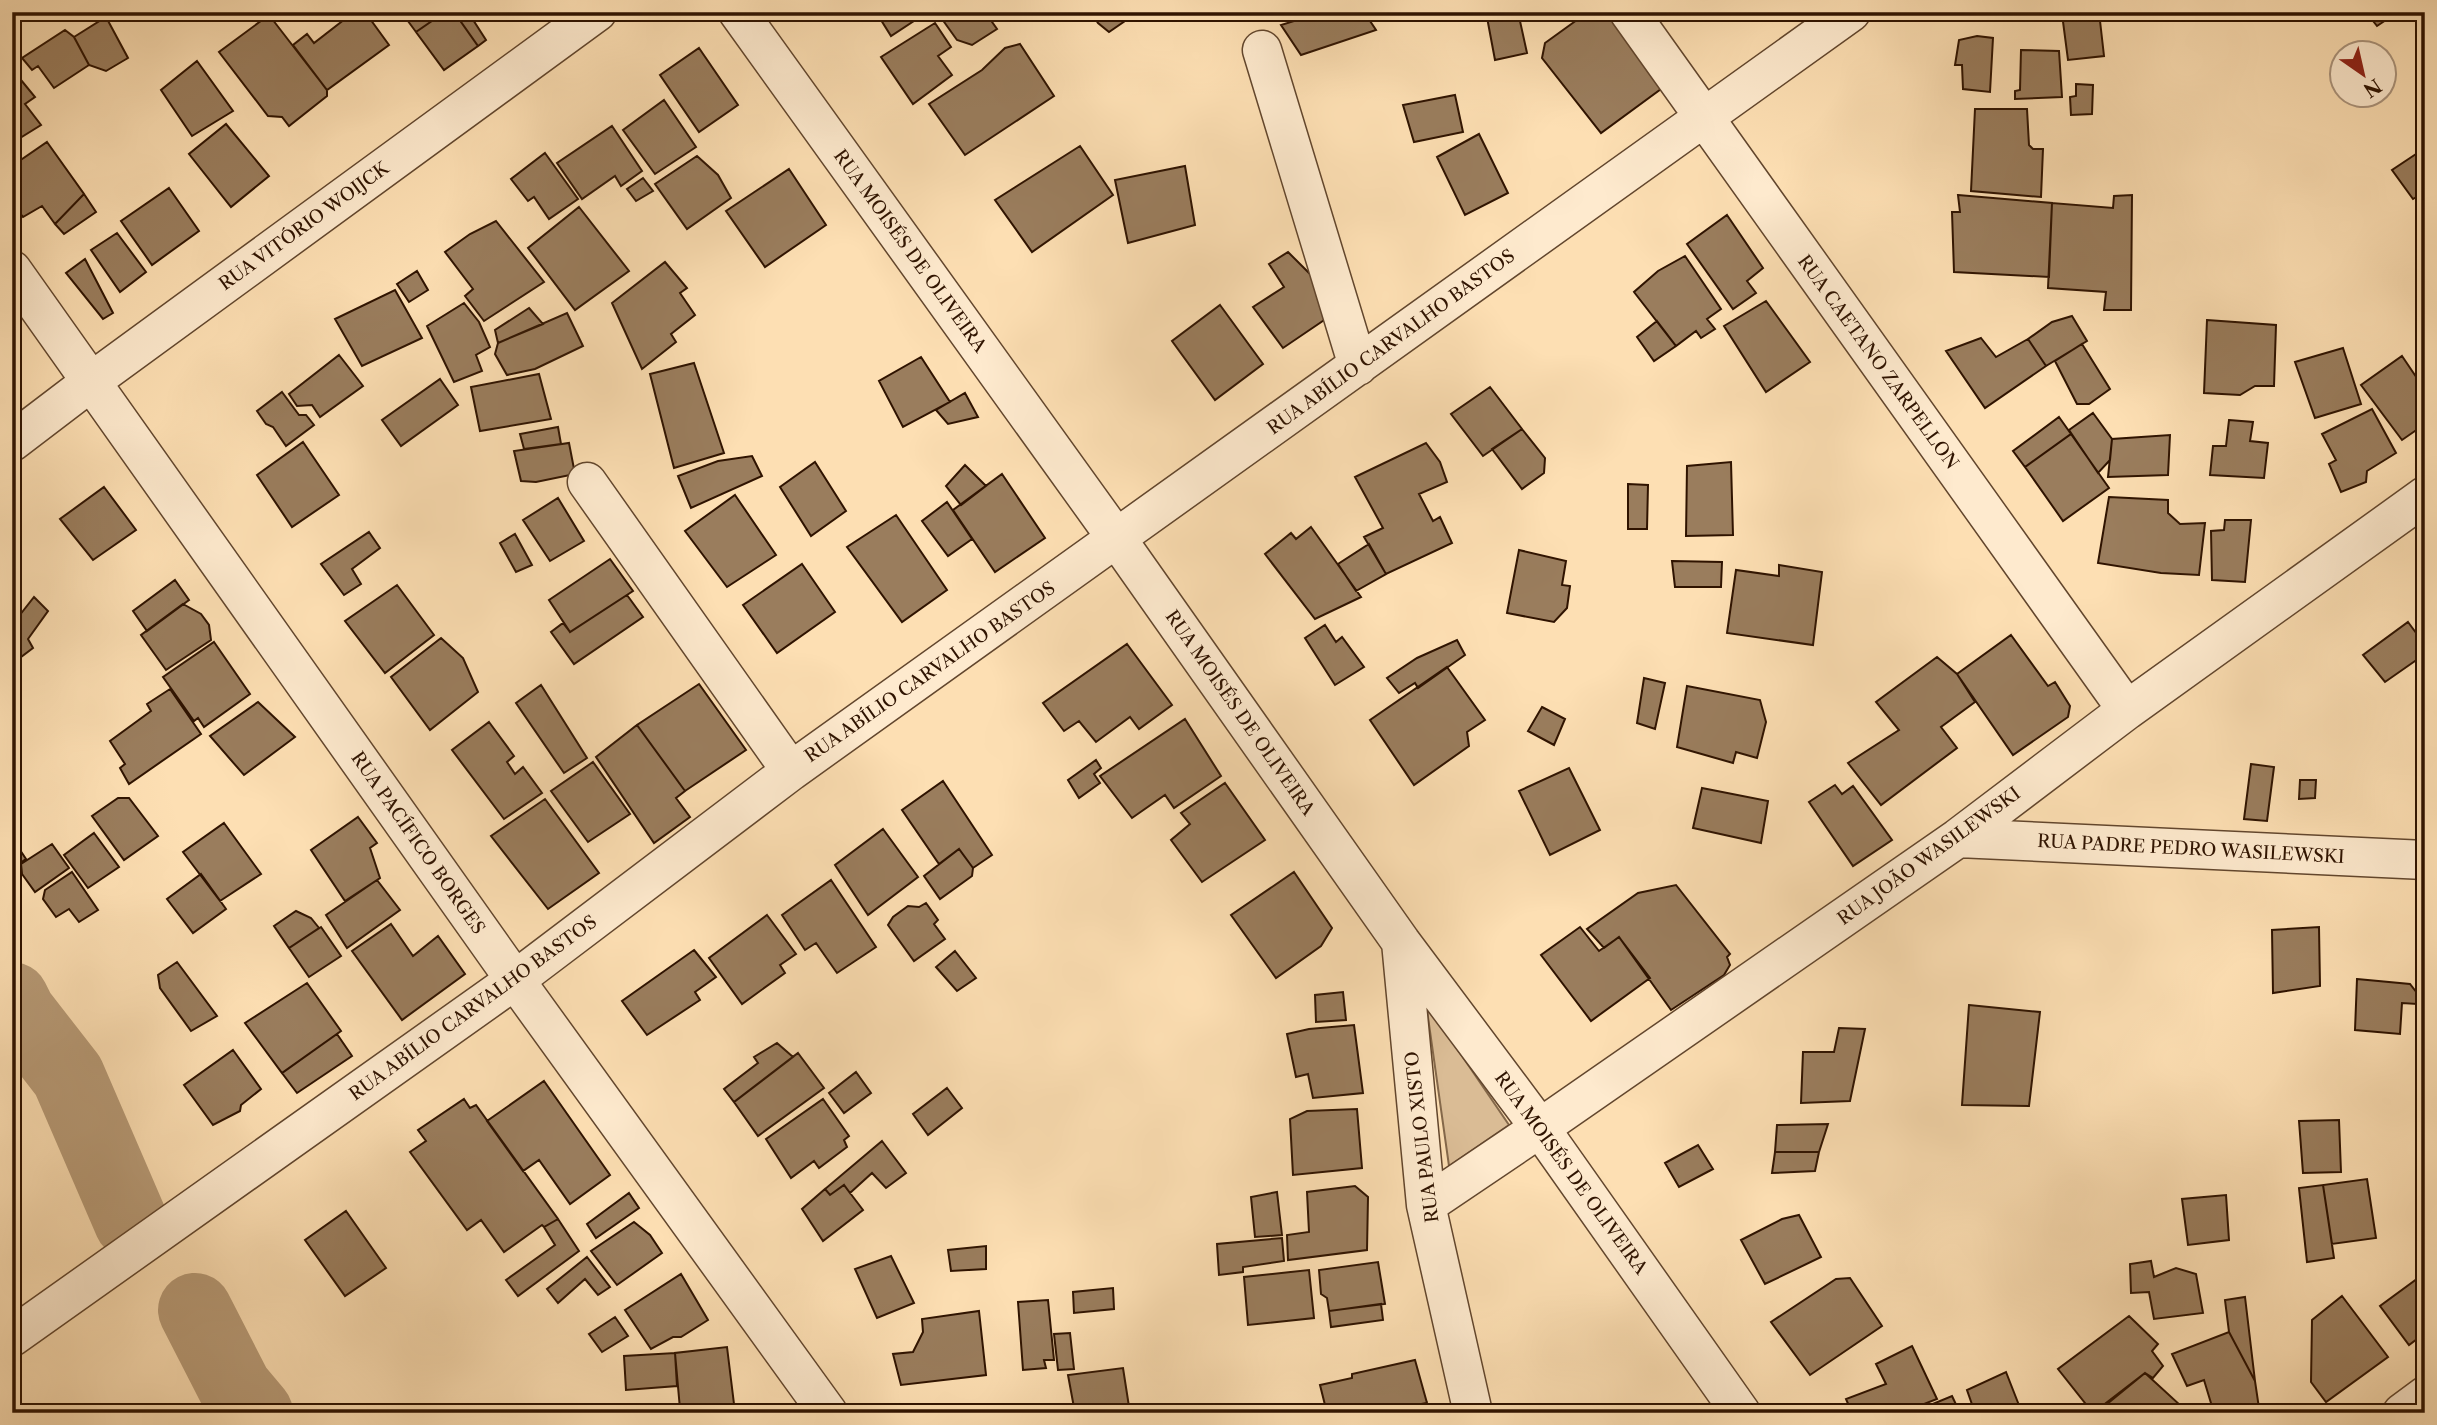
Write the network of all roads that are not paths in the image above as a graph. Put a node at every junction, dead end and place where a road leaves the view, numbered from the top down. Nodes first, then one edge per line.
1 (597, 12) edge
2 (738, 12) edge
3 (1629, 12) edge
4 (1851, 12) edge
5 (1262, 50) dead end
6 (1704, 118) junction
7 (12, 270) edge
8 (1358, 366) junction
9 (92, 381) junction
10 (12, 442) edge
11 (587, 482) dead end
12 (2425, 496) edge
13 (1117, 539) junction
14 (2127, 710) junction
15 (791, 771) junction
16 (1958, 838) junction
17 (2425, 860) edge
18 (1401, 942) junction
19 (515, 980) junction
20 (1541, 1128) junction
21 (1426, 1205) junction
22 (12, 1337) edge
23 (2425, 1396) edge
24 (828, 1413) edge
25 (1473, 1413) edge
26 (1741, 1413) edge
27 (2402, 1413) edge

1 - 9 street, RUA VITÓRIO WOIJCK
2 - 13 street, RUA MOISÉS DE OLIVEIRA
3 - 6 street, RUA CAETANO ZARPELLON
4 - 6 street, RUA ABÍLIO CARVALHO BASTOS
5 - 8 street
6 - 8 street, RUA ABÍLIO CARVALHO BASTOS
6 - 14 street, RUA CAETANO ZARPELLON
7 - 9 street, RUA PACÍFICO BORGES
8 - 13 street, RUA ABÍLIO CARVALHO BASTOS
9 - 10 street, RUA VITÓRIO WOIJCK
9 - 19 street, RUA PACÍFICO BORGES
11 - 15 street
12 - 14 street, RUA JOÃO WASILEWSKI
13 - 15 street, RUA ABÍLIO CARVALHO BASTOS
13 - 18 street, RUA MOISÉS DE OLIVEIRA
14 - 16 street, RUA JOÃO WASILEWSKI
15 - 19 street, RUA ABÍLIO CARVALHO BASTOS
16 - 17 street, RUA PADRE PEDRO WASILEWSKI
16 - 20 street, RUA JOÃO WASILEWSKI
18 - 20 street, RUA MOISÉS DE OLIVEIRA
18 - 21 street, RUA PAULO XISTO
19 - 22 street, RUA ABÍLIO CARVALHO BASTOS
19 - 24 street, RUA PACÍFICO BORGES
20 - 21 street, RUA JOÃO WASILEWSKI
20 - 26 street, RUA MOISÉS DE OLIVEIRA
21 - 25 street, RUA PAULO XISTO
23 - 27 street

